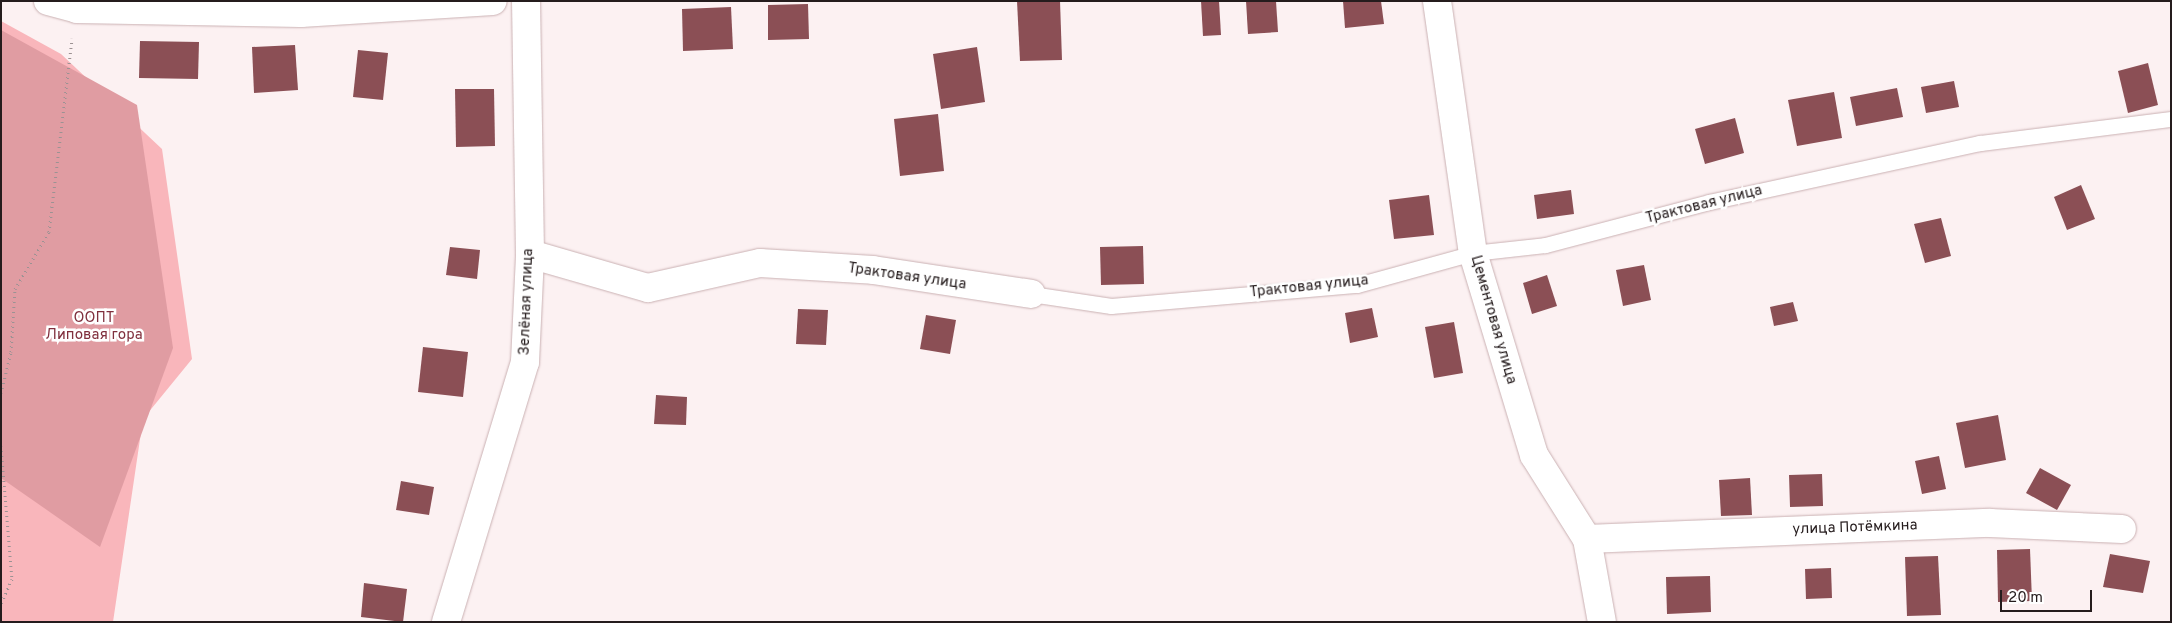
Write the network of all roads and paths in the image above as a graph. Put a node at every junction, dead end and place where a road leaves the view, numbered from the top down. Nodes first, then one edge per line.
1 (48, 1) edge
2 (493, 1) edge
3 (526, 1) edge
4 (1436, 1) edge
5 (77, 8) junction
6 (2171, 119) edge
7 (1473, 253) junction
8 (530, 254) junction
9 (1030, 294) joint
10 (1, 392) edge
11 (1, 446) edge
12 (2122, 529) dead end
13 (1587, 539) junction
14 (1, 604) edge
15 (446, 622) edge
16 (1602, 622) edge

1 - 5 street
2 - 5 street
3 - 8 street, Зелёная улица
4 - 7 street, Цементовая улица
5 - 10 path
6 - 7 lane, Трактовая улица
7 - 9 lane, Трактовая улица
7 - 13 street, Цементовая улица
8 - 9 street, Трактовая улица
8 - 15 street, Зелёная улица
11 - 14 path
12 - 13 street, улица Потёмкина
13 - 16 street, Цементовая улица

